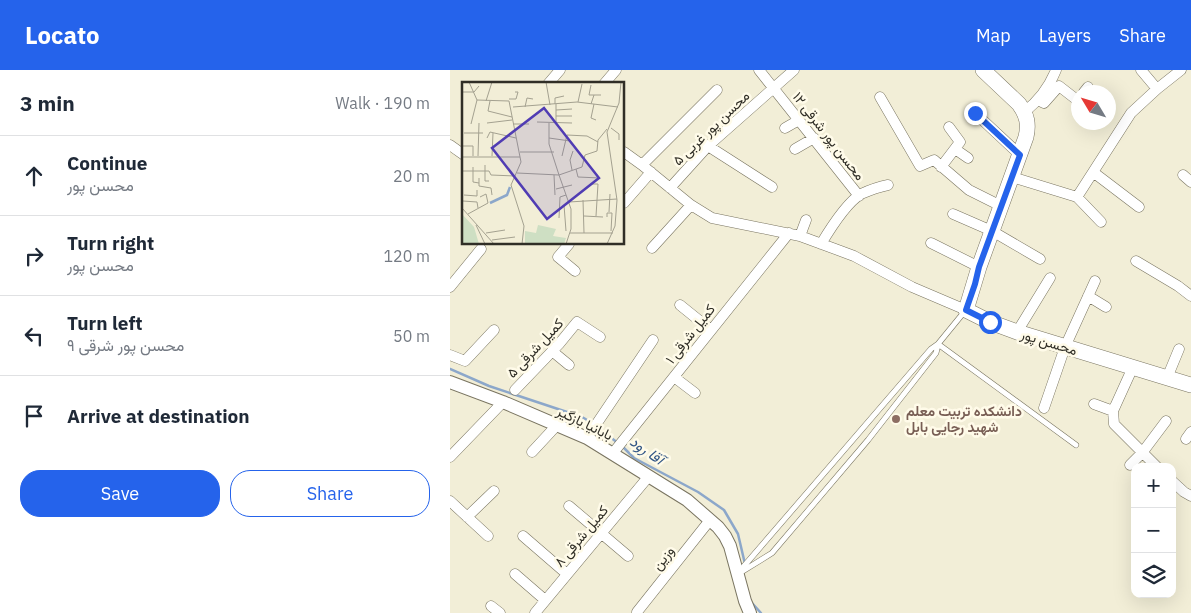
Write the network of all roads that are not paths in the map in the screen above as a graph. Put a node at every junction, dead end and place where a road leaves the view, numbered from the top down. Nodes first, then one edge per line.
1 (560, 70) edge
2 (615, 70) edge
3 (759, 70) edge
4 (794, 70) edge
5 (1056, 70) edge
6 (1141, 70) edge
7 (1181, 70) edge
8 (990, 72) edge
9 (550, 82) edge
10 (606, 82) edge
11 (774, 88) junction
12 (1157, 89) junction
13 (717, 90) dead end
14 (1071, 95) edge
15 (880, 97) dead end
16 (1038, 100) junction
17 (1024, 112) junction
18 (975, 113) dead end
19 (799, 120) junction
20 (949, 127) dead end
21 (785, 128) dead end
22 (814, 138) junction
23 (450, 145) edge
24 (708, 146) junction
25 (795, 149) dead end
26 (955, 149) junction
27 (462, 150) edge
28 (625, 155) edge
29 (1020, 155) junction
30 (968, 158) dead end
31 (941, 167) junction
32 (647, 168) junction
33 (1093, 172) junction
34 (1183, 175) dead end
35 (1012, 177) junction
36 (1191, 182) edge
37 (888, 185) dead end
38 (772, 187) dead end
39 (670, 188) junction
40 (859, 196) junction
41 (1077, 197) junction
42 (625, 201) edge
43 (691, 205) junction
44 (1001, 206) junction
45 (1139, 207) dead end
46 (953, 214) dead end
47 (806, 220) dead end
48 (1101, 222) dead end
49 (992, 231) junction
50 (789, 233) junction
51 (800, 236) junction
52 (931, 242) dead end
53 (821, 244) junction
54 (567, 245) edge
55 (652, 248) dead end
56 (481, 249) dead end
57 (1040, 259) dead end
58 (1136, 261) dead end
59 (979, 267) junction
60 (575, 271) dead end
61 (1050, 278) dead end
62 (1095, 281) dead end
63 (450, 287) edge
64 (1088, 296) junction
65 (1191, 296) edge
66 (680, 305) dead end
67 (1106, 308) dead end
68 (966, 310) junction
69 (494, 330) dead end
70 (711, 330) junction
71 (1017, 332) junction
72 (600, 337) dead end
73 (653, 340) dead end
74 (938, 344) junction
75 (1065, 346) junction
76 (1178, 349) dead end
77 (552, 351) junction
78 (450, 355) edge
79 (569, 365) dead end
80 (1133, 367) junction
81 (674, 377) junction
82 (1167, 378) junction
83 (450, 382) edge
84 (1191, 385) edge
85 (515, 390) dead end
86 (695, 393) dead end
87 (503, 402) junction
88 (1094, 404) dead end
89 (1044, 408) dead end
90 (1113, 412) junction
91 (1166, 421) dead end
92 (557, 425) junction
93 (858, 432) junction
94 (586, 438) junction
95 (868, 440) junction
96 (1076, 445) dead end
97 (532, 452) dead end
98 (612, 453) junction
99 (1142, 453) junction
100 (450, 457) edge
101 (1153, 463) edge
102 (1130, 465) dead end
103 (649, 476) junction
104 (1176, 485) edge
105 (494, 491) dead end
106 (1191, 496) edge
107 (450, 501) edge
108 (569, 506) dead end
109 (467, 517) junction
110 (710, 520) junction
111 (601, 533) junction
112 (488, 536) dead end
113 (523, 536) dead end
114 (628, 556) dead end
115 (515, 574) dead end
116 (567, 574) junction
117 (738, 574) junction
118 (545, 600) junction
119 (637, 612) edge
120 (748, 612) edge
121 (535, 613) edge

1 - 9 street
2 - 10 street
3 - 11 street, محسن پور شرقی ۱۲
4 - 11 street, محسن پور غربی ۵
5 - 16 street
6 - 12 street
7 - 12 street
8 - 17 main road
11 - 19 street, محسن پور شرقی ۱۲
11 - 24 street, محسن پور غربی ۵
12 - 33 street
13 - 32 street
14 - 16 street
15 - 31 street
16 - 17 street
17 - 29 main road
18 - 29 street
19 - 21 street
19 - 22 street, محسن پور شرقی ۱۲
20 - 26 street
22 - 25 street
22 - 40 street, محسن پور شرقی ۱۲
23 - 27 street
24 - 38 street
24 - 39 street, محسن پور غربی ۵
26 - 30 street
26 - 31 street
28 - 32 street
29 - 35 main road
31 - 44 street
32 - 39 street
32 - 42 street
33 - 41 street
33 - 45 street
34 - 36 street
35 - 41 street
35 - 44 main road
37 - 40 street
39 - 43 street
40 - 53 street
41 - 48 street
43 - 50 street
43 - 55 street
44 - 49 main road
46 - 49 street
47 - 51 street
49 - 57 street
49 - 59 main road
50 - 51 street
50 - 70 street, کمیل شرقی ۱
51 - 53 street
52 - 59 street
53 - 68 street
54 - 60 street
56 - 63 street
58 - 65 street
59 - 68 main road
61 - 71 street
62 - 64 street
64 - 67 street
64 - 75 street
66 - 70 street
68 - 71 main road, محسن پور
68 - 74 lane
69 - 78 street
70 - 81 street, کمیل شرقی ۱
71 - 75 main road, محسن پور
72 - 77 street, کمیل شرقی ۵
73 - 94 street
74 - 93 lane
74 - 95 lane
74 - 96 lane
75 - 80 main road, محسن پور
75 - 89 street
76 - 82 street
77 - 79 street
77 - 85 street, کمیل شرقی ۵
80 - 82 main road, محسن پور
80 - 90 street
81 - 86 street
81 - 98 street, کمیل شرقی ۱
82 - 84 main road, محسن پور
83 - 87 street, بابانیا بازگیر
87 - 92 street, بابانیا بازگیر
87 - 100 street
88 - 90 street
90 - 99 street
91 - 99 street
92 - 94 street, بابانیا بازگیر
92 - 97 street
93 - 95 lane
93 - 117 lane
94 - 98 street, بابانیا بازگیر
95 - 117 lane
98 - 103 street, بابانیا بازگیر
99 - 101 street
99 - 102 street
103 - 110 street, بابانیا بازگیر
103 - 111 street, کمیل شرقی ۸
104 - 106 street
105 - 109 street
107 - 109 street
108 - 111 street
109 - 112 street
110 - 117 street, بابانیا بازگیر
110 - 119 street, وزین
111 - 114 street
111 - 116 street, کمیل شرقی ۸
113 - 116 street
115 - 118 street
116 - 118 street, کمیل شرقی ۸
117 - 120 street, بابانیا بازگیر
118 - 121 street, کمیل شرقی ۸

